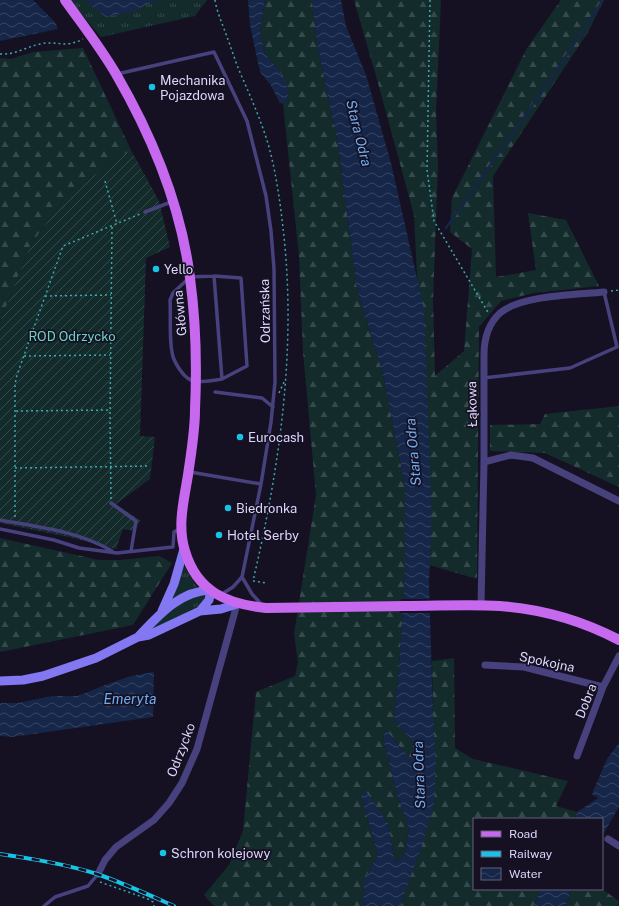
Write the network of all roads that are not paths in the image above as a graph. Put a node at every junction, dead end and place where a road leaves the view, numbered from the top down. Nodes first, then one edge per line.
1 (65, 0) edge
2 (116, 74) junction
3 (172, 202) junction
4 (145, 212) road end
5 (214, 276) junction
6 (190, 277) junction
7 (604, 292) joint
8 (483, 378) junction
9 (222, 379) junction
10 (196, 381) junction
11 (215, 392) dead end
12 (273, 407) junction
13 (484, 462) junction
14 (188, 472) junction
15 (261, 484) junction
16 (619, 501) edge
17 (111, 503) road end
18 (0, 520) edge
19 (181, 528) junction
20 (0, 529) edge
21 (184, 549) junction
22 (131, 551) junction
23 (114, 553) junction
24 (242, 577) junction
25 (215, 593) junction
26 (237, 604) junction
27 (481, 606) junction
28 (266, 608) junction
29 (200, 611) junction
30 (161, 613) junction
31 (138, 637) junction
32 (619, 640) edge
33 (619, 656) edge
34 (484, 665) dead end
35 (0, 681) edge
36 (604, 687) junction
37 (577, 756) dead end
38 (608, 839) dead end
39 (619, 846) edge
40 (96, 877) joint
41 (44, 906) edge

1 - 2 main road, Główna
2 - 3 main road, Główna
2 - 12 lane, Odrzańska
3 - 4 lane
3 - 6 main road, Główna
5 - 6 lane
5 - 9 lane
5 - 9 lane
6 - 10 main road, Główna
6 - 10 lane
7 - 8 street, Łąkowa
7 - 8 lane
8 - 13 street, Łąkowa
9 - 10 lane
10 - 14 main road, Główna
11 - 12 lane
12 - 15 lane, Odrzańska
13 - 16 street
13 - 27 street, Łąkowa
14 - 15 lane
14 - 19 main road, Główna
15 - 24 lane, Odrzańska
17 - 22 lane
18 - 23 lane
19 - 21 main road, Główna
19 - 22 lane
20 - 23 lane
21 - 25 main road, Główna
21 - 30 main road
22 - 23 lane
24 - 25 lane
24 - 28 lane
25 - 26 main road, Główna
25 - 29 main road
25 - 30 main road
26 - 28 main road, Główna
26 - 29 main road
26 - 40 street, Odrzycko
27 - 28 main road, Główna
27 - 32 main road, Główna
29 - 31 main road
30 - 31 main road
31 - 35 main road
33 - 36 street, Dobra
34 - 36 street, Spokojna
36 - 37 street, Dobra
38 - 39 street
40 - 41 lane

